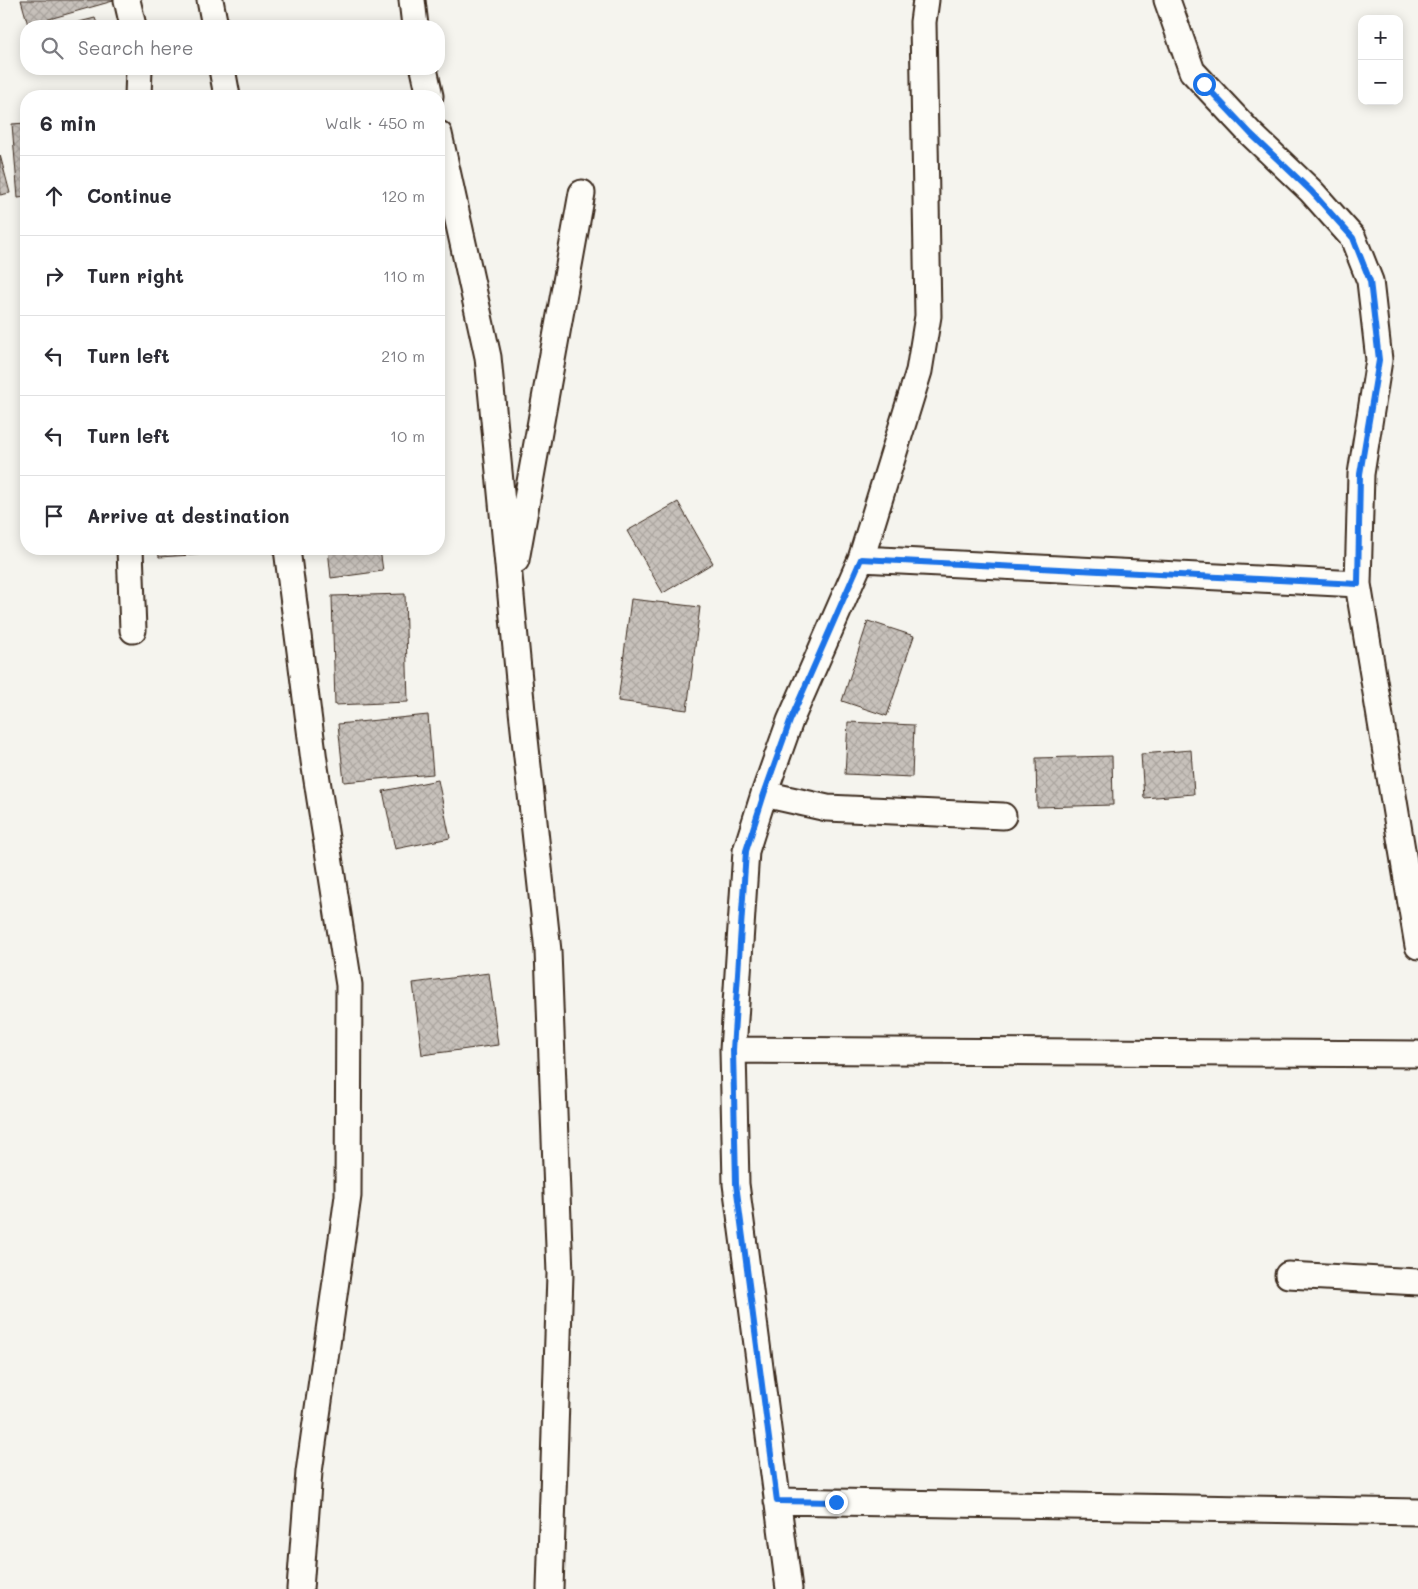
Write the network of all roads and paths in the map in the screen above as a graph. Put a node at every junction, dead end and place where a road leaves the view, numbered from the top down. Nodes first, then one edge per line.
1 (127, 0) edge
2 (210, 0) edge
3 (412, 0) edge
4 (926, 0) edge
5 (1167, 0) edge
6 (132, 20) edge
7 (214, 20) edge
8 (414, 20) edge
9 (139, 75) edge
10 (223, 75) edge
11 (425, 75) edge
12 (138, 90) edge
13 (226, 90) edge
14 (429, 90) edge
15 (445, 161) edge
16 (582, 193) dead end
17 (130, 555) edge
18 (288, 555) edge
19 (861, 559) junction
20 (1358, 584) junction
21 (511, 589) junction
22 (133, 630) dead end
23 (764, 794) junction
24 (1003, 816) dead end
25 (1408, 823) edge
26 (1418, 946) edge
27 (733, 1050) junction
28 (1418, 1054) edge
29 (1288, 1275) dead end
30 (1418, 1282) edge
31 (777, 1501) junction
32 (1418, 1512) edge
33 (300, 1589) edge
34 (550, 1589) edge
35 (789, 1589) edge

1 - 6 street
2 - 7 street
3 - 8 street
4 - 19 street
5 - 20 street
9 - 12 street
10 - 13 street
11 - 14 street
15 - 21 street
16 - 21 street
17 - 22 street
18 - 33 street
19 - 20 street
19 - 23 street
20 - 25 street
21 - 34 street
23 - 24 street
23 - 27 street
25 - 26 street
27 - 28 street
27 - 31 street
29 - 30 street
31 - 32 street
31 - 35 street

